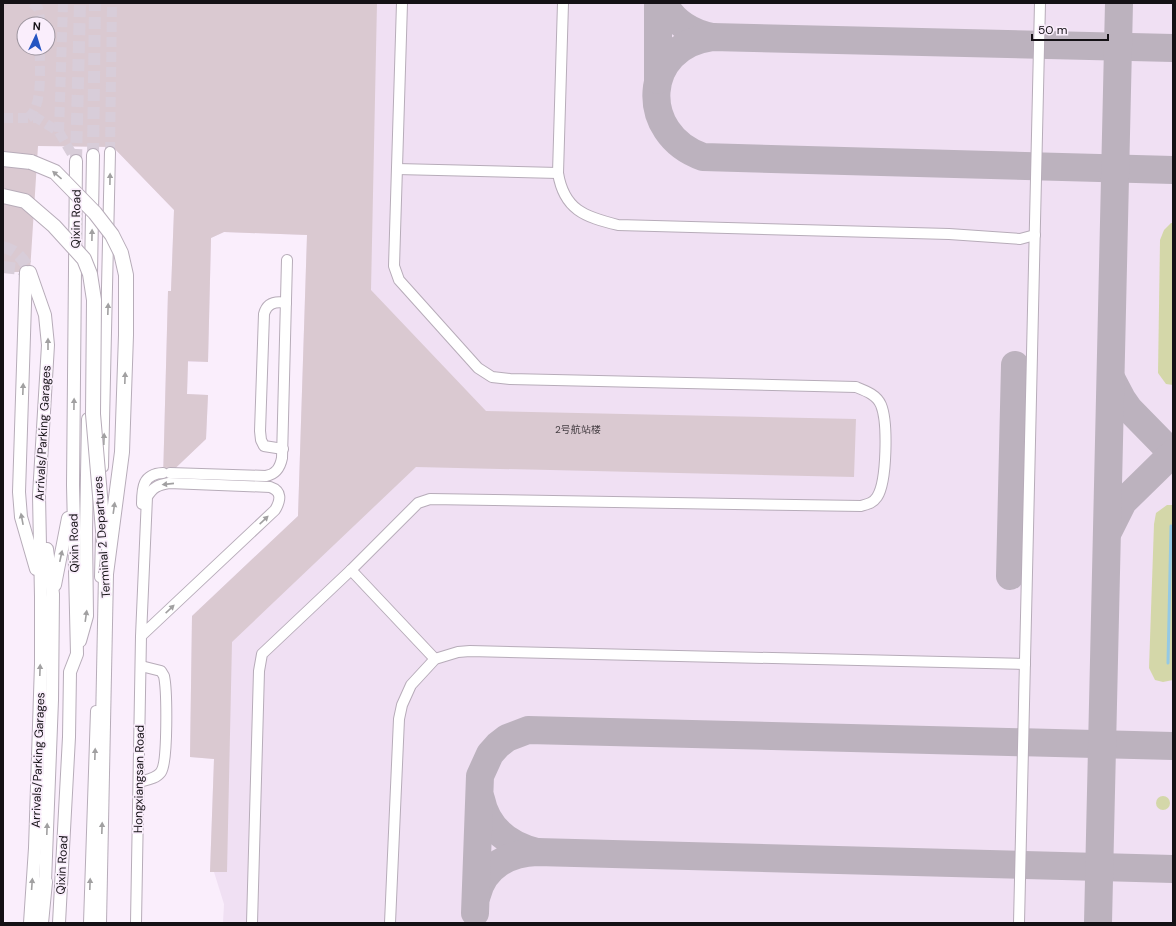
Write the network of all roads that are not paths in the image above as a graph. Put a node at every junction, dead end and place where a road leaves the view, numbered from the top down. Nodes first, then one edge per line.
1 (402, 3) edge
2 (563, 3) edge
3 (1040, 3) edge
4 (110, 152) tunnel mouth
5 (93, 155) tunnel mouth
6 (3, 158) edge
7 (76, 161) dead end
8 (397, 169) junction
9 (558, 173) junction
10 (3, 196) edge
11 (1035, 234) junction
12 (286, 260) dead end
13 (286, 302) junction
14 (283, 449) junction
15 (73, 485) junction
16 (351, 570) junction
17 (106, 574) junction
18 (47, 595) junction
19 (141, 636) junction
20 (53, 638) junction
21 (77, 654) junction
22 (435, 659) junction
23 (1025, 664) junction
24 (141, 666) junction
25 (69, 737) junction
26 (138, 782) junction
27 (45, 882) junction
28 (30, 923) edge
29 (41, 923) edge
30 (45, 923) edge
31 (58, 923) edge
32 (89, 923) edge
33 (99, 923) edge
34 (136, 923) edge
35 (252, 923) edge
36 (390, 923) edge
37 (1019, 923) edge

1 - 8 street
2 - 9 street
3 - 11 street
32 -> 4 street
21 -> 5 main road
17 -> 6 highway, bridge
15 -> 7 main road, Qixin Road
8 - 9 street
8 - 16 street
9 - 11 street
10 - 17 highway, Terminal 2 Departures, bridge
11 - 23 street
12 - 13 street
13 - 14 street
13 - 14 street
14 - 19 street
18 -> 15 main road
15 - 21 main road, Qixin Road
16 - 22 street
16 - 35 street
33 -> 17 highway, Terminal 2 Departures
18 - 18 main road, Arrivals/Parking Garages
18 - 20 main road, Arrivals/Parking Garages
28 -> 18 main road, Arrivals/Parking Garages
19 -> 19 street
19 - 24 street, Hongxiangsan Road
20 - 25 main road
27 -> 20 main road, Arrivals/Parking Garages
21 - 25 main road, Qixin Road
22 - 23 street
22 - 36 street
23 - 37 street
24 - 26 street, Hongxiangsan Road
24 - 26 street
25 - 31 main road, Qixin Road
26 - 34 street, Hongxiangsan Road
27 - 29 highway
27 - 30 highway

